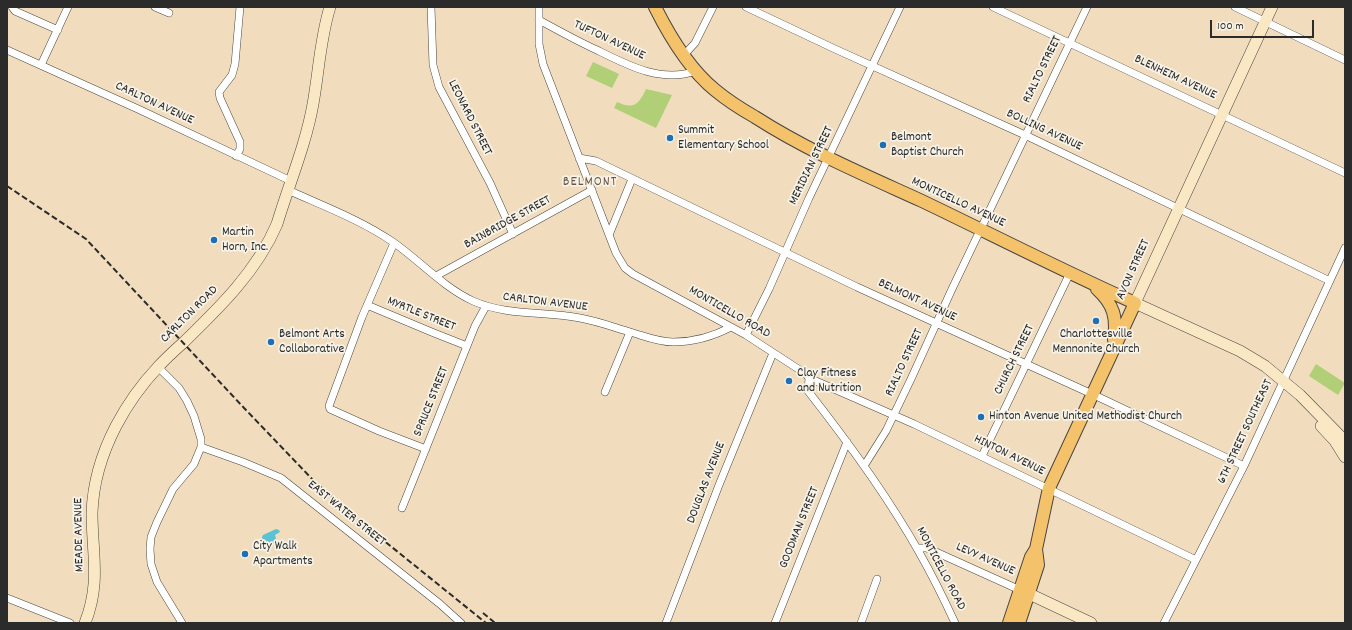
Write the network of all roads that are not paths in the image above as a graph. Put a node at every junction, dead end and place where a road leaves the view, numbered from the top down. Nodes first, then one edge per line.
1 (12, 7) edge
2 (68, 7) edge
3 (155, 7) edge
4 (240, 7) edge
5 (330, 7) edge
6 (431, 7) edge
7 (539, 7) edge
8 (655, 7) edge
9 (713, 7) edge
10 (746, 7) edge
11 (900, 7) edge
12 (993, 7) edge
13 (1087, 7) edge
14 (1235, 7) edge
15 (1272, 7) edge
16 (169, 14) dead end
17 (539, 20) junction
18 (1265, 21) junction
19 (58, 30) junction
20 (1070, 43) junction
21 (7, 50) edge
22 (684, 55) junction
23 (1345, 60) edge
24 (40, 65) junction
25 (872, 66) junction
26 (696, 71) junction
27 (1222, 114) junction
28 (1025, 135) junction
29 (236, 156) junction
30 (579, 158) junction
31 (829, 158) junction
32 (1345, 173) edge
33 (632, 179) junction
34 (289, 186) junction
35 (592, 190) junction
36 (1178, 208) junction
37 (980, 229) junction
38 (513, 234) junction
39 (609, 235) junction
40 (394, 243) junction
41 (1345, 248) edge
42 (785, 252) junction
43 (1070, 273) junction
44 (436, 276) junction
45 (1330, 281) junction
46 (1092, 284) junction
47 (1135, 303) junction
48 (367, 306) junction
49 (486, 306) junction
50 (937, 323) junction
51 (732, 327) junction
52 (630, 332) junction
53 (746, 335) junction
54 (467, 346) junction
55 (1112, 350) junction
56 (773, 353) junction
57 (1026, 365) junction
58 (158, 367) junction
59 (809, 378) junction
60 (1283, 381) junction
61 (605, 392) dead end
62 (1092, 394) junction
63 (894, 415) junction
64 (1345, 441) edge
65 (847, 442) junction
66 (201, 447) junction
67 (426, 449) junction
68 (982, 456) junction
69 (1345, 457) edge
70 (864, 466) junction
71 (1244, 466) junction
72 (1049, 488) junction
73 (402, 508) dead end
74 (916, 548) junction
75 (1196, 560) junction
76 (877, 579) dead end
77 (1025, 592) junction
78 (7, 598) edge
79 (70, 623) edge
80 (85, 623) edge
81 (182, 623) edge
82 (461, 623) edge
83 (666, 623) edge
84 (775, 623) edge
85 (861, 623) edge
86 (955, 623) edge
87 (1009, 623) edge
88 (1019, 623) edge
89 (1091, 623) edge
90 (1164, 623) edge

1 - 19 street
2 - 19 street
3 - 16 street
4 - 29 street
5 - 34 main road, CARLTON ROAD
6 - 38 street, LEONARD STREET
7 - 17 street, MONTICELLO ROAD
8 - 22 main road, MONTICELLO AVENUE
9 - 22 street
10 - 25 street, BOLLING AVENUE
11 - 25 street, MERIDIAN STREET
12 - 20 street, BLENHEIM AVENUE
13 - 20 street, RIALTO STREET
14 - 18 street
15 - 18 main road, AVON STREET
17 - 26 street, TUFTON AVENUE
17 - 30 street, MONTICELLO ROAD
18 - 23 street
18 - 27 main road, AVON STREET
19 - 24 street
20 - 27 street, BLENHEIM AVENUE
20 - 28 street, RIALTO STREET
21 - 24 street, CARLTON AVENUE
22 - 26 main road, MONTICELLO AVENUE
24 - 29 street, CARLTON AVENUE
25 - 28 street, BOLLING AVENUE
25 - 31 street, MERIDIAN STREET
26 - 31 main road, MONTICELLO AVENUE
27 - 32 street, BLENHEIM AVENUE
27 - 36 main road, AVON STREET
28 - 36 street, BOLLING AVENUE
28 - 37 street, RIALTO STREET
29 - 34 street, CARLTON AVENUE
30 - 33 street, BELMONT AVENUE
30 - 35 street, MONTICELLO ROAD
31 - 37 main road, MONTICELLO AVENUE
31 - 42 street, MERIDIAN STREET
33 - 39 street
33 - 42 street, BELMONT AVENUE
34 - 40 street, CARLTON AVENUE
34 - 58 main road, CARLTON ROAD
35 - 38 street, BAINBRIDGE STREET
35 - 39 street, MONTICELLO ROAD
36 - 45 street, BOLLING AVENUE
36 - 47 main road, AVON STREET
37 - 43 main road, MONTICELLO AVENUE
37 - 50 street, RIALTO STREET
38 - 44 street, BAINBRIDGE STREET
39 - 51 street, MONTICELLO ROAD
40 - 44 street, CARLTON AVENUE
40 - 48 street
41 - 45 street, 6TH STREET SOUTHEAST
42 - 50 street, BELMONT AVENUE
42 - 53 street, MERIDIAN STREET
43 - 46 main road, MONTICELLO AVENUE
43 - 57 street, CHURCH STREET
44 - 49 street, CARLTON AVENUE
45 - 60 street, 6TH STREET SOUTHEAST
46 - 47 main road, MONTICELLO AVENUE
46 - 55 main road
47 - 55 main road, AVON STREET
47 - 60 main road, MONTICELLO AVENUE
48 - 54 street, MYRTLE STREET
48 - 67 street
49 - 52 street, CARLTON AVENUE
49 - 54 street, SPRUCE STREET
50 - 57 street, BELMONT AVENUE
50 - 63 street, RIALTO STREET
51 - 52 street, CARLTON AVENUE
51 - 53 street, MONTICELLO ROAD
52 - 61 street
53 - 56 street, MONTICELLO ROAD
54 - 67 street, SPRUCE STREET
55 - 62 main road, AVON STREET
56 - 59 street, MONTICELLO ROAD
56 - 83 street, DOUGLAS AVENUE
57 - 62 street, BELMONT AVENUE
57 - 68 street, CHURCH STREET
58 - 66 street
58 - 80 main road, MEADE AVENUE
59 - 63 street, HINTON AVENUE
59 - 65 street, MONTICELLO ROAD
60 - 64 main road, MONTICELLO AVENUE
60 - 69 main road, MONTICELLO AVENUE
60 - 71 street, 6TH STREET SOUTHEAST
62 - 71 street, BELMONT AVENUE
62 - 72 main road, AVON STREET
63 - 68 street, HINTON AVENUE
63 - 70 street, RIALTO STREET
65 - 70 street, MONTICELLO ROAD
65 - 84 street, GOODMAN STREET
66 - 81 street
66 - 82 street, EAST WATER STREET
67 - 73 street, SPRUCE STREET
68 - 72 street, HINTON AVENUE
70 - 74 street, MONTICELLO ROAD
71 - 75 street, 6TH STREET SOUTHEAST
72 - 75 street, HINTON AVENUE
72 - 77 main road, AVON STREET
74 - 77 street, LEVY AVENUE
74 - 86 street, MONTICELLO ROAD
75 - 90 street, 6TH STREET SOUTHEAST
76 - 85 street
77 - 87 main road, AVON STREET
77 - 88 main road, AVON STREET
77 - 89 main road
78 - 79 street

